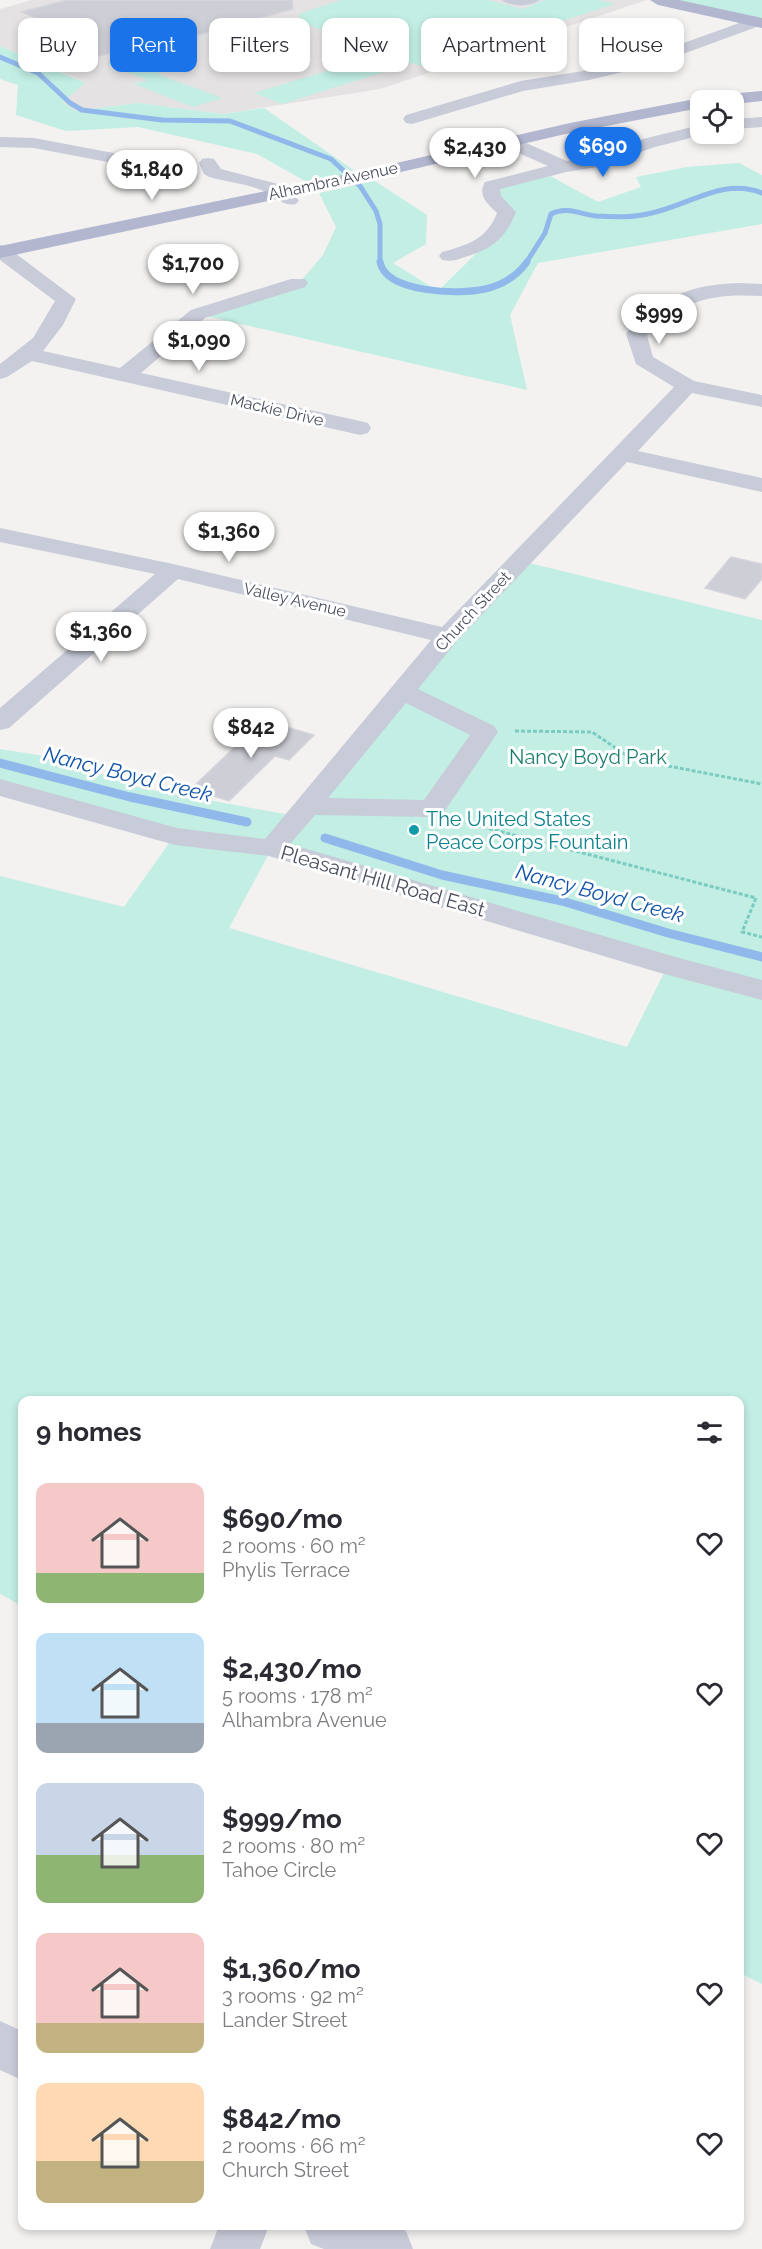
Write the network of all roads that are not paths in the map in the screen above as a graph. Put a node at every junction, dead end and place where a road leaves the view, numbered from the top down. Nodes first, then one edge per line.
1 (510, 0) edge
2 (531, 0) edge
3 (658, 0) edge
4 (759, 22) edge
5 (762, 96) edge
6 (744, 98) edge
7 (690, 105) edge
8 (762, 107) edge
9 (744, 110) edge
10 (690, 118) edge
11 (412, 119) dead end
12 (762, 122) edge
13 (744, 123) edge
14 (690, 132) edge
15 (1, 142) edge
16 (511, 143) junction
17 (528, 150) junction
18 (208, 163) dead end
19 (565, 167) junction
20 (369, 178) junction
21 (159, 185) dead end
22 (285, 196) junction
23 (3, 256) edge
24 (448, 256) dead end
25 (298, 283) dead end
26 (762, 290) edge
27 (29, 354) junction
28 (0, 373) edge
29 (125, 375) junction
30 (687, 386) junction
31 (762, 401) edge
32 (360, 428) dead end
33 (623, 454) junction
34 (762, 485) edge
35 (0, 535) edge
36 (173, 572) junction
37 (448, 636) junction
38 (401, 691) junction
39 (0, 722) edge
40 (0, 788) edge
41 (305, 806) junction
42 (272, 848) junction
43 (762, 990) edge
44 (0, 2044) edge
45 (18, 2055) edge
46 (242, 2230) edge
47 (339, 2230) edge
48 (235, 2249) edge
49 (388, 2249) edge

1 - 2 street
3 - 4 main road
4 - 11 street
5 - 6 main road
7 - 16 main road, Alhambra Avenue
8 - 9 main road
10 - 17 main road, Alhambra Avenue
12 - 13 street
14 - 19 street
15 - 21 street
16 - 17 street
16 - 20 main road, Alhambra Avenue
17 - 19 street
17 - 20 main road, Alhambra Avenue
18 - 22 street
19 - 24 street
20 - 22 main road, Alhambra Avenue
22 - 23 main road, Alhambra Avenue
23 - 27 street
25 - 29 street
26 - 30 street
27 - 28 street
27 - 29 street, Mackie Drive
29 - 32 street, Mackie Drive
30 - 31 street
30 - 33 street, Church Street
33 - 34 street
33 - 37 street, Church Street
35 - 36 street, Valley Avenue
36 - 37 street, Valley Avenue
36 - 39 street
37 - 38 street, Church Street
38 - 41 street, Church Street
38 - 41 street
40 - 42 street, Pleasant Hill Road East
41 - 42 street, Church Street
42 - 43 street, Pleasant Hill Road East
44 - 45 street
46 - 48 street
47 - 49 street

